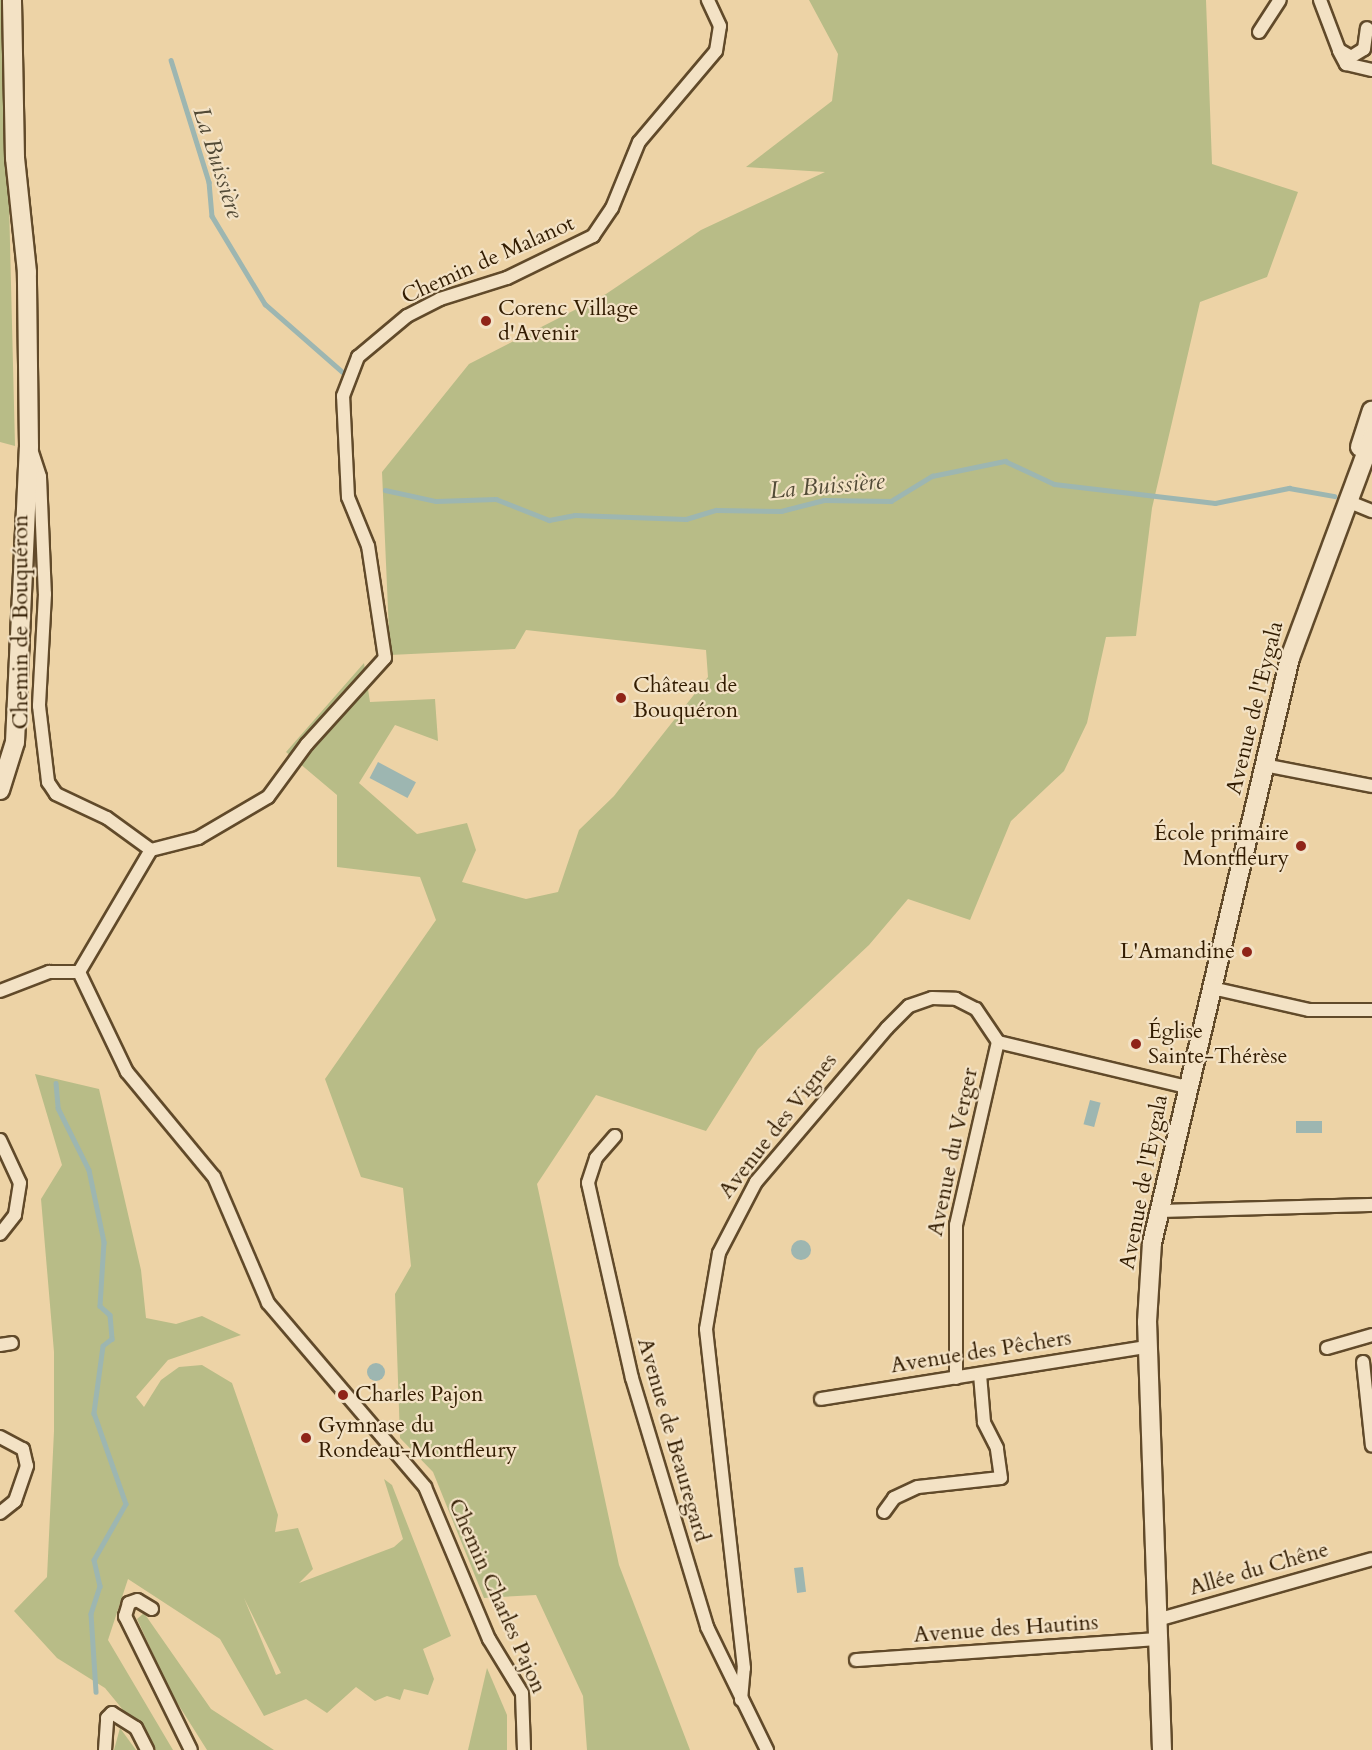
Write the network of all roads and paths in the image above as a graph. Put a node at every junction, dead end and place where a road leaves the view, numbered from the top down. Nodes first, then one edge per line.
1 (12, 0) edge
2 (708, 0) edge
3 (1280, 0) edge
4 (1320, 0) edge
5 (1367, 28) dead end
6 (1258, 32) dead end
7 (1339, 50) junction
8 (1372, 70) edge
9 (1372, 411) edge
10 (1372, 437) edge
11 (29, 447) junction
12 (1347, 501) junction
13 (1372, 511) edge
14 (1264, 765) junction
15 (1372, 786) edge
16 (0, 790) edge
17 (151, 850) junction
18 (79, 972) junction
19 (1212, 988) junction
20 (0, 991) edge
21 (1372, 1010) edge
22 (998, 1042) junction
23 (1187, 1087) junction
24 (615, 1136) dead end
25 (0, 1140) edge
26 (1372, 1205) edge
27 (1158, 1211) junction
28 (0, 1234) edge
29 (1372, 1335) edge
30 (1147, 1347) junction
31 (1327, 1348) dead end
32 (1363, 1362) dead end
33 (980, 1374) junction
34 (956, 1378) junction
35 (821, 1399) dead end
36 (0, 1437) edge
37 (1372, 1446) edge
38 (884, 1512) dead end
39 (0, 1513) edge
40 (1372, 1559) edge
41 (152, 1609) dead end
42 (1157, 1620) junction
43 (1158, 1639) junction
44 (856, 1660) dead end
45 (741, 1700) junction
46 (105, 1750) edge
47 (147, 1750) edge
48 (191, 1750) edge
49 (524, 1750) edge
50 (767, 1750) edge
51 (1162, 1750) edge

1 - 11 street
2 - 17 street, Chemin de Malanot
3 - 6 street
4 - 7 street
5 - 7 street
7 - 8 street
9 - 12 street, Avenue de l'Eygala
10 - 12 street, Avenue de l'Eygala
11 - 16 street
11 - 17 street, Chemin de Bouquéron
12 - 13 street
12 - 14 street, Avenue de l'Eygala
14 - 15 street
14 - 19 street, Avenue de l'Eygala
17 - 18 street
18 - 20 street
18 - 49 street, Chemin Charles Pajon
19 - 21 street
19 - 23 street, Avenue de l'Eygala
22 - 23 street
22 - 34 street, Avenue du Verger
22 - 45 street, Avenue des Vignes
23 - 27 street, Avenue de l'Eygala
24 - 45 street, Avenue de Beauregard
25 - 28 street
26 - 27 street
27 - 30 street, Avenue de l'Eygala
29 - 31 street
30 - 33 street, Avenue des Pêchers
30 - 42 street, Avenue de l'Eygala
32 - 37 street
33 - 34 street, Avenue des Pêchers
33 - 38 street
34 - 35 street, Avenue des Pêchers
36 - 39 street
40 - 42 street, Allée du Chêne
41 - 48 street
42 - 43 street, Avenue de l'Eygala
43 - 44 street, Avenue des Hautins
43 - 51 street, Avenue de l'Eygala
45 - 50 street, Avenue de Beauregard
46 - 47 street

